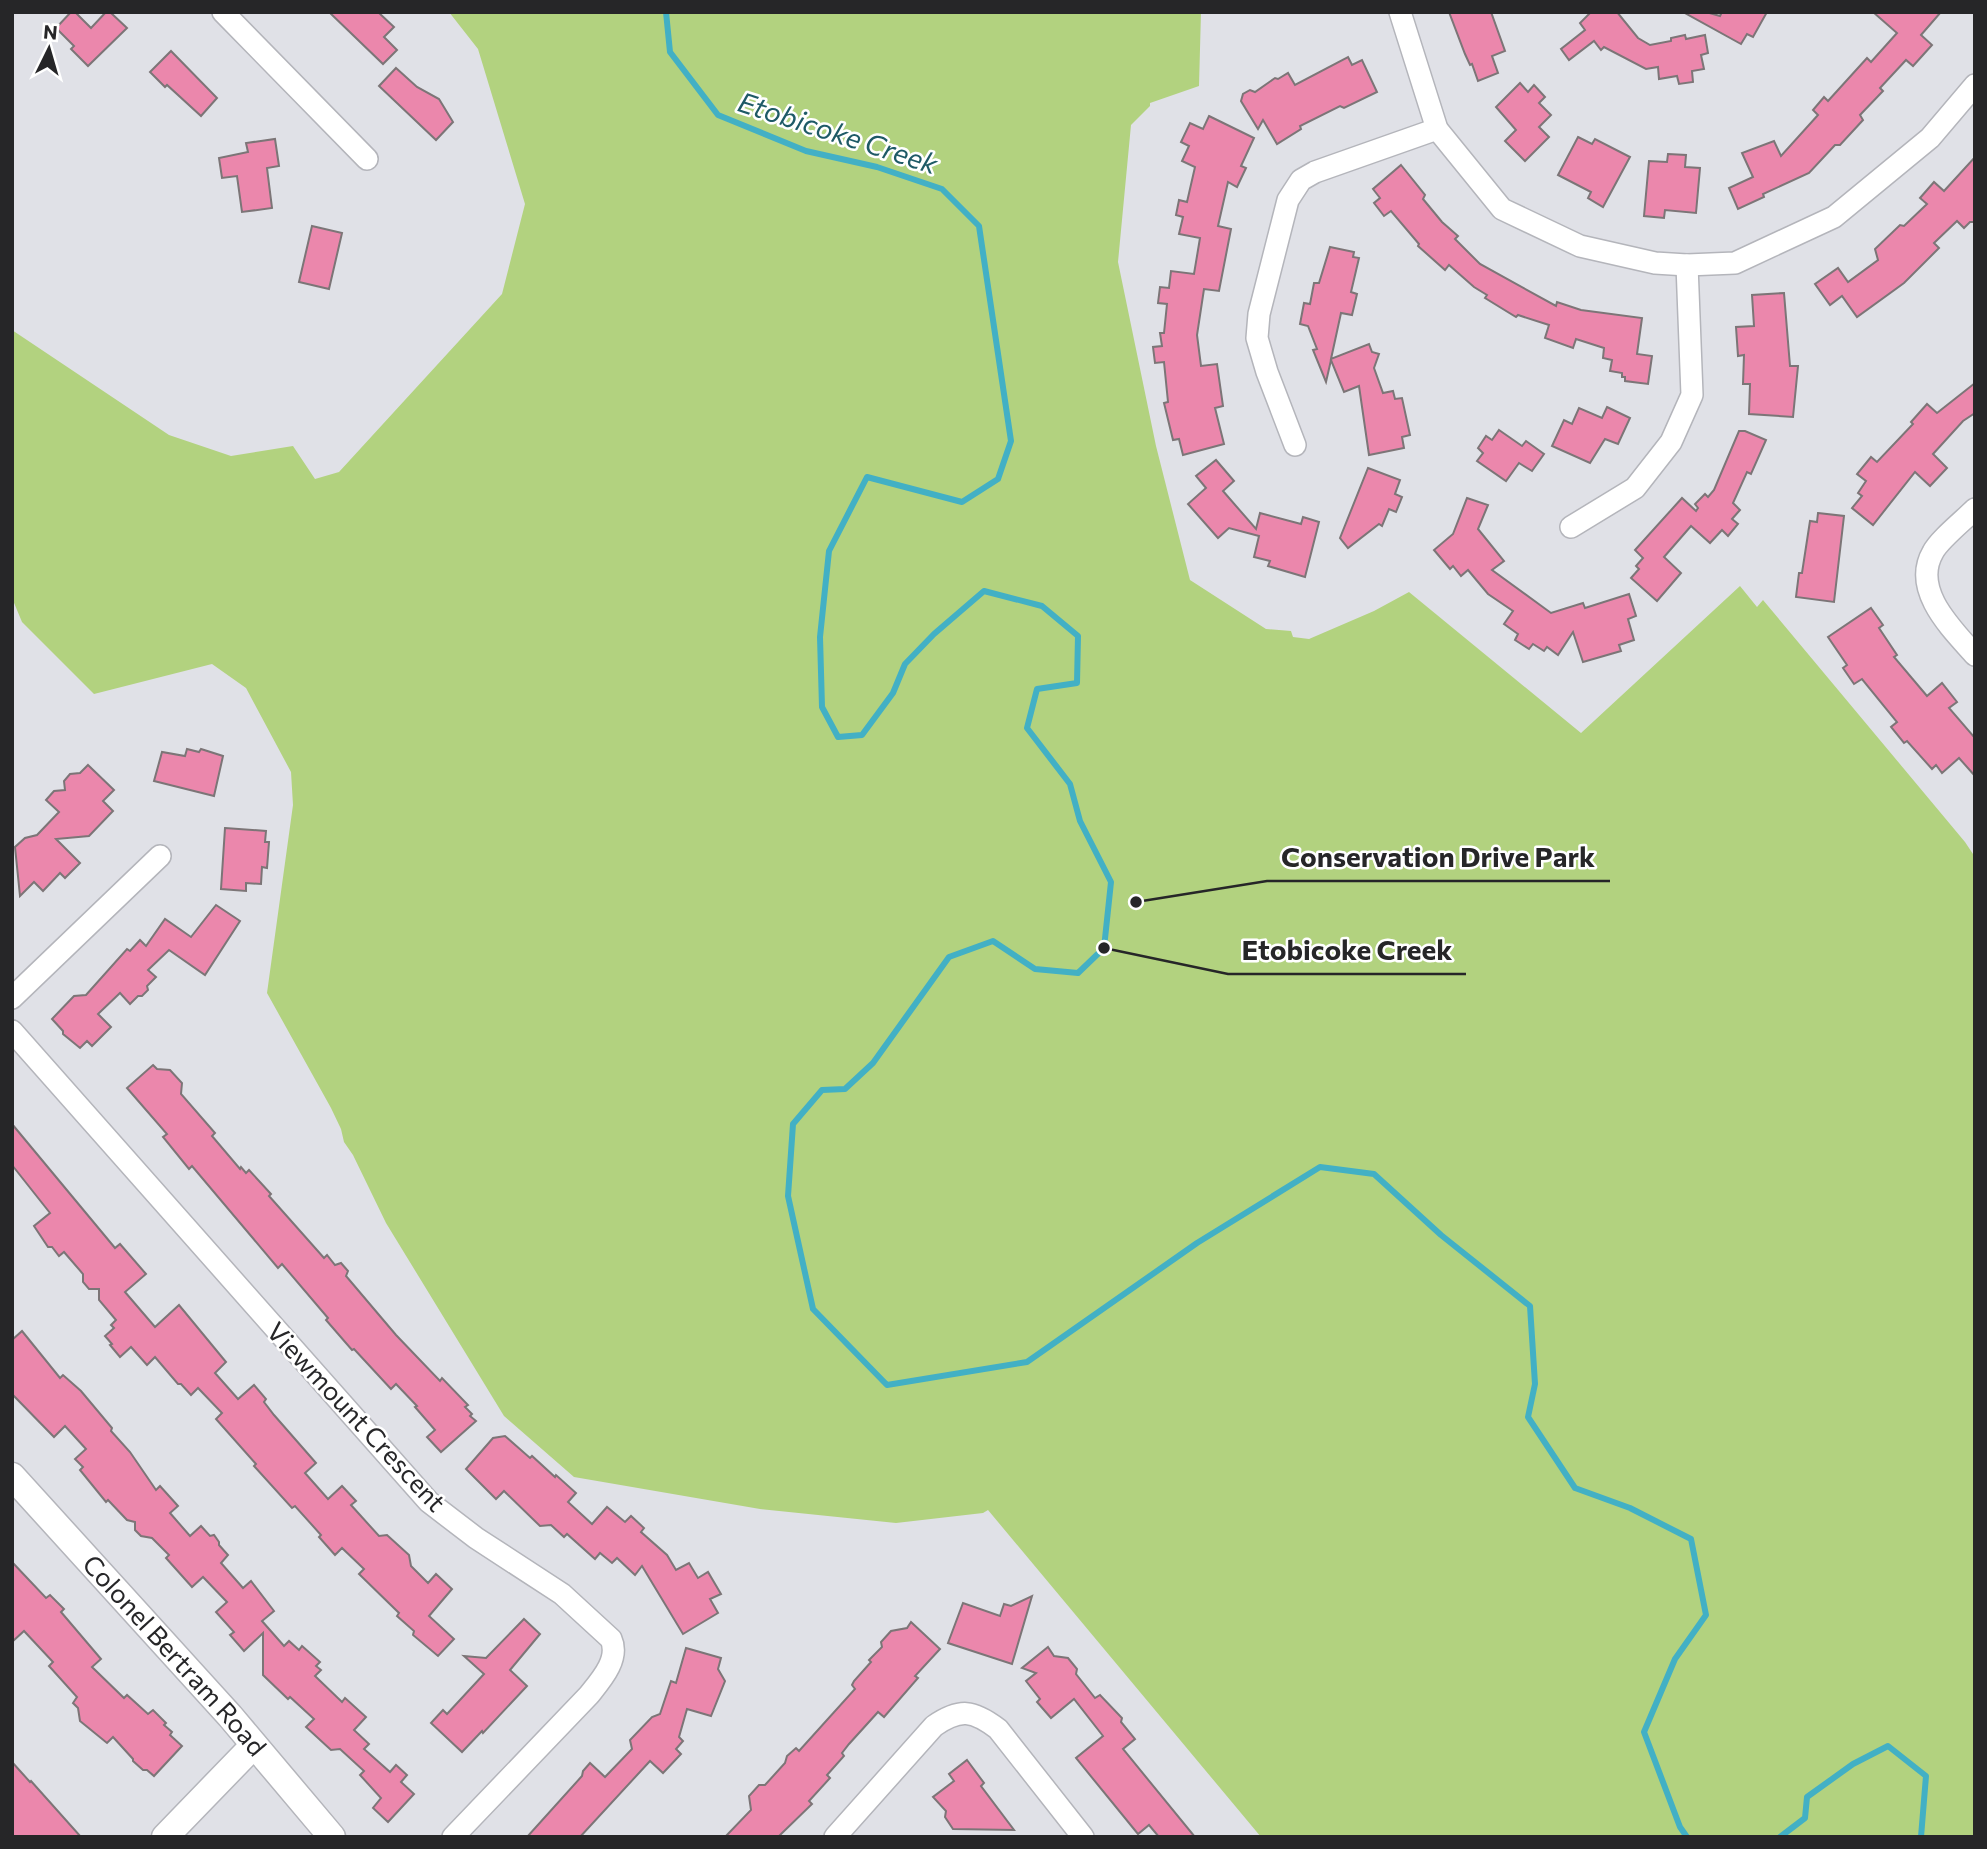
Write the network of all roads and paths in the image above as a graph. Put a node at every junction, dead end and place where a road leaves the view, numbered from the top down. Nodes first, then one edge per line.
1 (223, 12) edge
2 (1400, 12) edge
3 (1975, 85) edge
4 (1437, 129) junction
5 (367, 159) dead end
6 (1687, 265) junction
7 (1295, 444) dead end
8 (1975, 509) edge
9 (1572, 527) dead end
10 (1975, 655) edge
11 (160, 856) dead end
12 (12, 998) edge
13 (12, 1031) edge
14 (12, 1476) edge
15 (254, 1745) junction
16 (165, 1837) edge
17 (332, 1837) edge
18 (453, 1837) edge
19 (835, 1837) edge
20 (1083, 1837) edge

1 - 5 street
2 - 4 street
3 - 6 street
4 - 6 street
4 - 7 street
6 - 9 street
8 - 10 street
11 - 12 street
13 - 18 street, Viewmount Crescent
14 - 15 street, Colonel Bertram Road
15 - 16 street
15 - 17 street, Colonel Bertram Road
19 - 20 street

